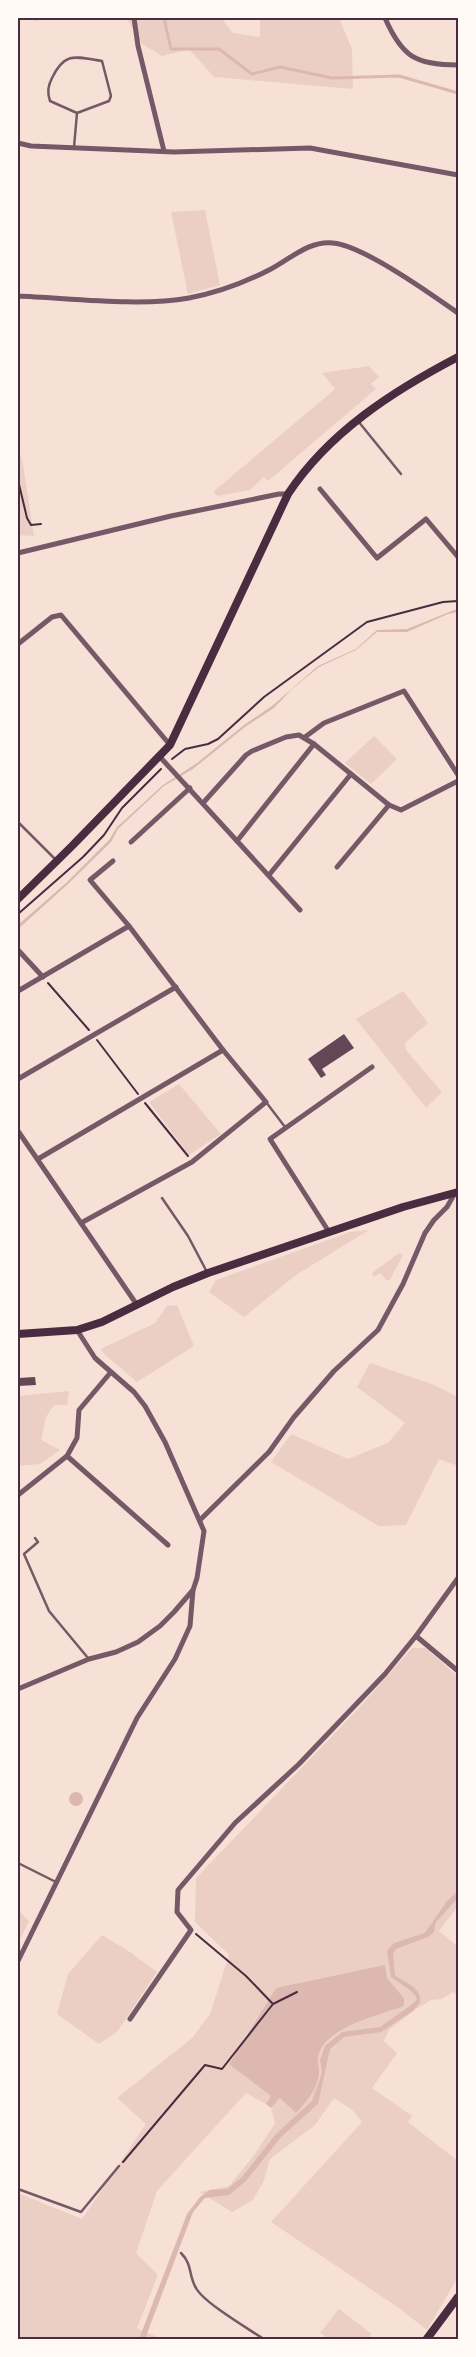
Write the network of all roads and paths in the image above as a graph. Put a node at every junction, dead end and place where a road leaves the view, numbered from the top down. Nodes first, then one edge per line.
1 (134, 18) edge
2 (385, 18) edge
3 (458, 65) edge
4 (77, 113) junction
5 (18, 143) edge
6 (74, 147) junction
7 (164, 151) junction
8 (458, 175) edge
9 (18, 296) edge
10 (458, 313) edge
11 (458, 357) edge
12 (357, 420) junction
13 (401, 474) dead end
14 (18, 480) edge
15 (320, 489) dead end
16 (288, 494) junction
17 (41, 524) dead end
18 (18, 554) edge
19 (458, 557) edge
20 (458, 601) edge
21 (18, 644) edge
22 (305, 737) junction
23 (314, 744) junction
24 (170, 745) junction
25 (160, 757) junction
26 (167, 764) junction
27 (352, 774) junction
28 (458, 775) edge
29 (458, 781) edge
30 (190, 788) junction
31 (203, 803) junction
32 (389, 805) junction
33 (18, 822) edge
34 (237, 841) junction
35 (131, 842) dead end
36 (57, 861) junction
37 (113, 861) dead end
38 (338, 867) dead end
39 (269, 875) junction
40 (18, 899) edge
41 (300, 910) dead end
42 (18, 914) edge
43 (129, 926) junction
44 (18, 950) edge
45 (43, 977) junction
46 (176, 987) junction
47 (18, 991) edge
48 (93, 1034) junction
49 (223, 1050) junction
50 (372, 1067) dead end
51 (18, 1079) edge
52 (141, 1098) junction
53 (266, 1102) junction
54 (286, 1128) junction
55 (18, 1131) edge
56 (38, 1159) junction
57 (192, 1162) junction
58 (457, 1193) edge
59 (162, 1198) dead end
60 (81, 1223) junction
61 (328, 1232) junction
62 (208, 1273) junction
63 (137, 1304) junction
64 (77, 1330) junction
65 (18, 1334) edge
66 (111, 1372) junction
67 (67, 1456) junction
68 (18, 1494) edge
69 (200, 1520) junction
70 (35, 1538) dead end
71 (168, 1545) dead end
72 (458, 1578) edge
73 (193, 1590) junction
74 (416, 1636) junction
75 (89, 1659) junction
76 (458, 1671) edge
77 (18, 1689) edge
78 (18, 1863) edge
79 (56, 1882) junction
80 (191, 1930) junction
81 (18, 1961) edge
82 (297, 1992) dead end
83 (273, 2004) junction
84 (130, 2019) dead end
85 (120, 2166) joint
86 (18, 2189) edge
87 (181, 2252) dead end
88 (458, 2297) edge
89 (265, 2340) edge
90 (426, 2340) edge

1 - 7 street
2 - 3 street
4 - 4 lane
4 - 6 lane
5 - 6 street
6 - 7 street
7 - 8 street
9 - 10 street
11 - 12 main road
12 - 13 lane
12 - 16 main road
14 - 17 path
15 - 19 street
16 - 18 street
16 - 24 main road
20 - 26 path
21 - 24 street
22 - 23 street
22 - 28 street
22 - 31 street
23 - 27 street
23 - 34 street
24 - 25 main road
25 - 26 street
25 - 36 main road
26 - 30 street
26 - 42 path
27 - 32 street
27 - 39 street
29 - 32 street
30 - 31 street
30 - 35 street
31 - 34 street
32 - 38 street
33 - 36 lane
34 - 39 street
36 - 40 main road
37 - 43 street
39 - 41 street
43 - 45 street
43 - 46 street
44 - 45 street
45 - 47 street
45 - 48 path
46 - 48 street
46 - 49 street
48 - 51 street
48 - 52 path
49 - 52 street
49 - 53 street
50 - 54 street
52 - 56 street
52 - 57 path
53 - 54 lane
53 - 57 street
54 - 61 street
55 - 56 street
56 - 60 street
57 - 60 street
58 - 61 main road
58 - 69 street
59 - 62 lane
60 - 63 street
61 - 62 main road
62 - 63 main road
63 - 64 main road
64 - 65 main road
64 - 66 street
66 - 67 street
66 - 69 street
67 - 68 street
67 - 71 street
69 - 73 street
70 - 75 lane
72 - 74 street
73 - 75 street
73 - 79 street
74 - 76 street
74 - 80 street
75 - 77 street
78 - 79 lane
79 - 81 street
80 - 83 path
80 - 84 street
82 - 83 path
83 - 85 path
85 - 86 lane
87 - 89 lane
88 - 90 main road

